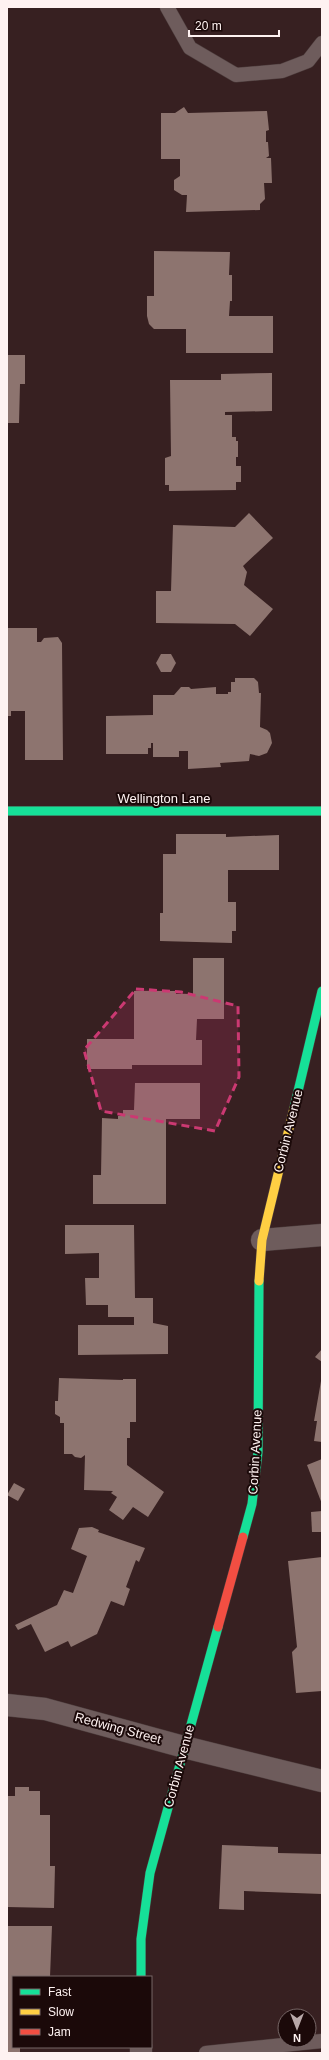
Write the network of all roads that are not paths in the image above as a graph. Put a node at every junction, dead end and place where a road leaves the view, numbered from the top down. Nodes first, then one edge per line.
1 (167, 7) edge
2 (322, 43) edge
3 (7, 811) edge
4 (322, 811) edge
5 (322, 991) edge
6 (322, 1235) edge
7 (262, 1240) junction
8 (7, 1705) edge
9 (184, 1747) junction
10 (322, 1781) edge
11 (141, 1976) edge
12 (322, 2041) edge
13 (206, 2053) edge

1 - 2 lane
3 - 4 street, Wellington Lane
5 - 7 street, Corbin Avenue
6 - 7 street
7 - 9 street, Corbin Avenue
8 - 9 street, Redwing Street
9 - 10 street, Redwing Street
9 - 11 street, Corbin Avenue
12 - 13 lane

